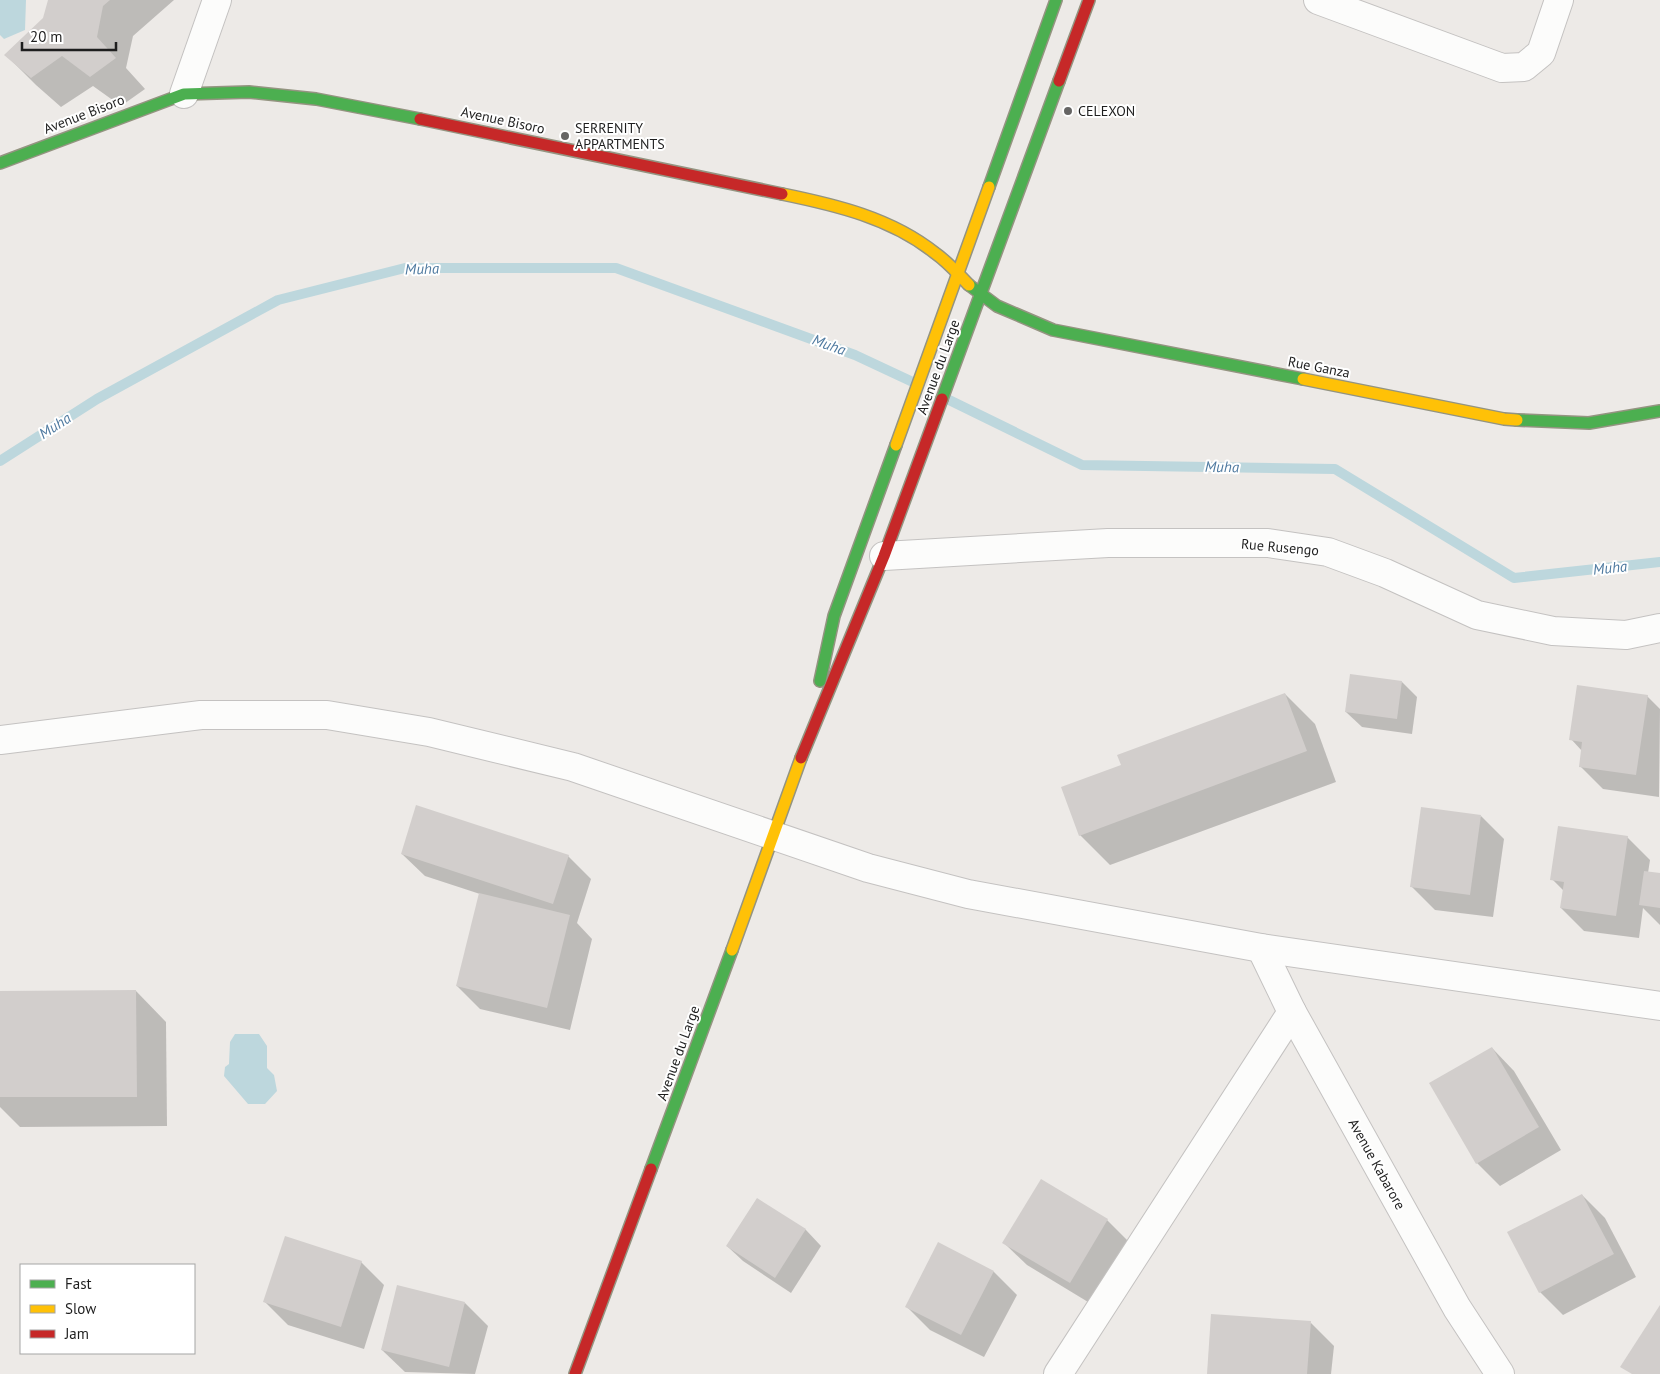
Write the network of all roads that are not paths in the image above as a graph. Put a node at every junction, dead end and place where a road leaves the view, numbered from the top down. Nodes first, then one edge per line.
1 (217, 0) edge
2 (1056, 0) edge
3 (1088, 0) edge
4 (1318, 0) edge
5 (1560, 0) edge
6 (184, 94) junction
7 (0, 163) edge
8 (958, 272) junction
9 (980, 296) junction
10 (1660, 410) edge
11 (884, 556) junction
12 (1660, 628) edge
13 (0, 740) edge
14 (807, 741) junction
15 (774, 838) junction
16 (1261, 948) junction
17 (1660, 1006) edge
18 (1292, 1012) junction
19 (574, 1374) edge
20 (1058, 1374) edge
21 (1500, 1374) edge

1 - 6 street
2 - 8 main road, Avenue du Large
3 - 9 main road, Avenue du Large
4 - 5 street
6 - 7 main road, Avenue Bisoro
6 - 8 main road, Avenue Bisoro
8 - 9 main road, Avenue Bisoro
8 - 14 main road, Avenue du Large
9 - 10 main road, Rue Ganza
9 - 11 main road, Avenue du Large
11 - 12 street, Rue Rusengo
11 - 14 main road, Avenue du Large
13 - 15 street
14 - 15 main road, Avenue du Large
15 - 16 street
15 - 19 main road, Avenue du Large
16 - 17 street
16 - 18 street, Avenue Kabarore
18 - 20 street
18 - 21 street, Avenue Kabarore

